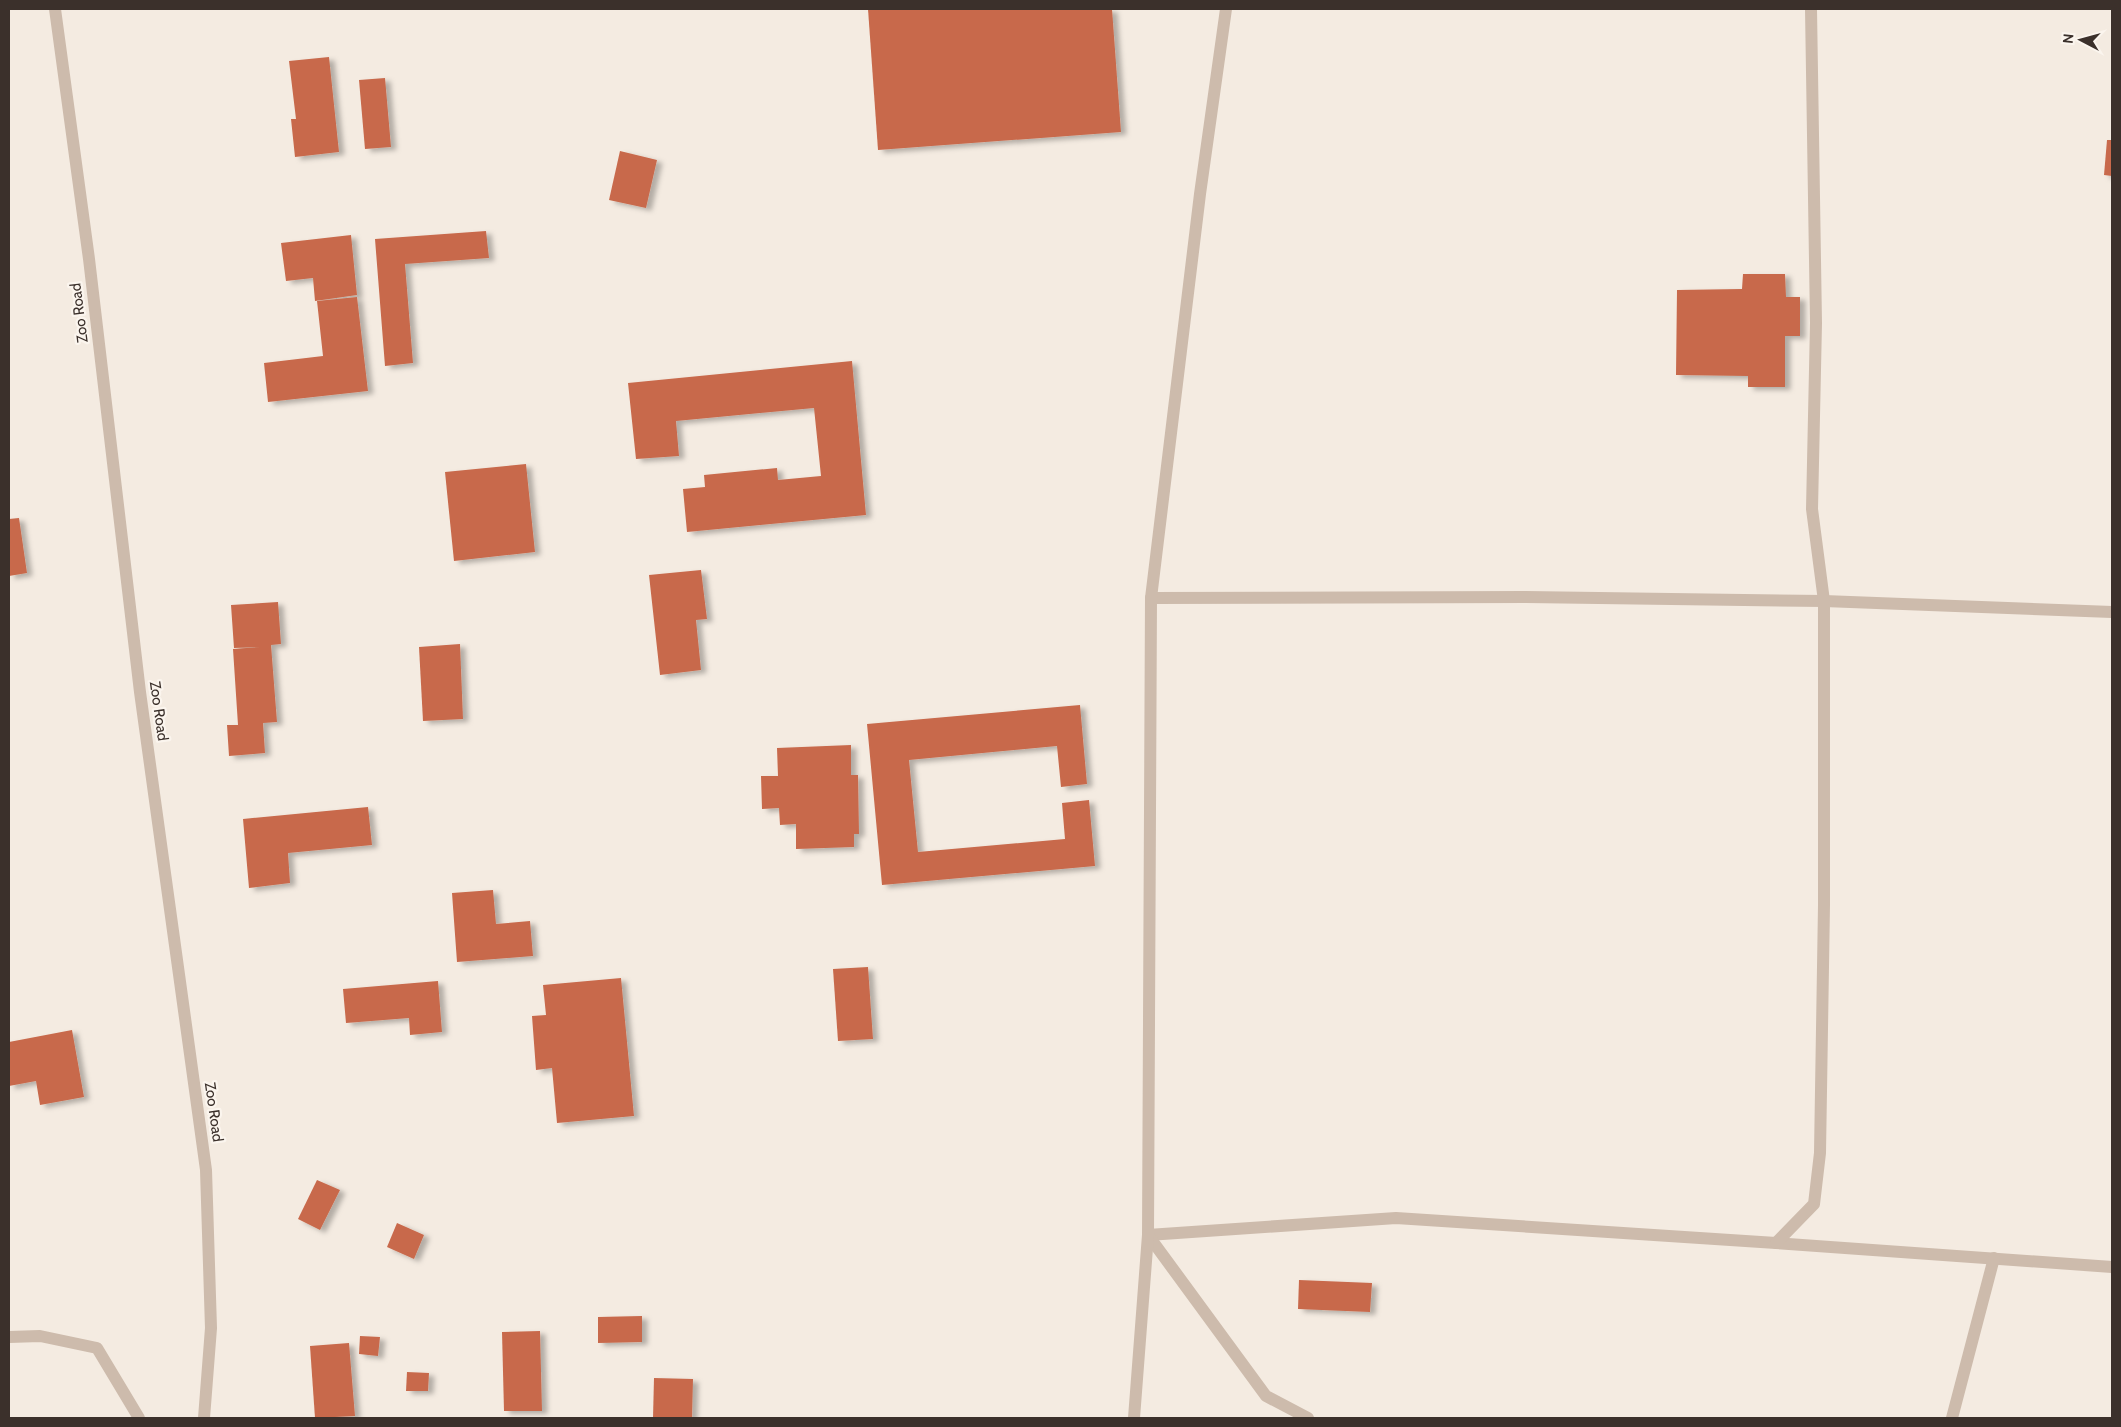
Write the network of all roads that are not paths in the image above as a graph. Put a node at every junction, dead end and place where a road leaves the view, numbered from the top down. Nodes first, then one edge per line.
1 (54, 9) edge
2 (1226, 9) edge
3 (1811, 9) edge
4 (1151, 598) junction
5 (1824, 601) junction
6 (2112, 612) edge
7 (1148, 1235) junction
8 (1776, 1242) junction
9 (1994, 1258) junction
10 (2112, 1267) edge
11 (9, 1337) edge
12 (139, 1418) edge
13 (204, 1418) edge
14 (1134, 1418) edge
15 (1308, 1418) edge
16 (1952, 1418) edge

1 - 13 street, Zoo Road
2 - 4 street
3 - 5 street
4 - 5 street
4 - 7 street
5 - 6 street
5 - 8 street
7 - 8 street
7 - 14 street
7 - 15 street
8 - 9 street
9 - 10 street
9 - 16 street
11 - 12 street

